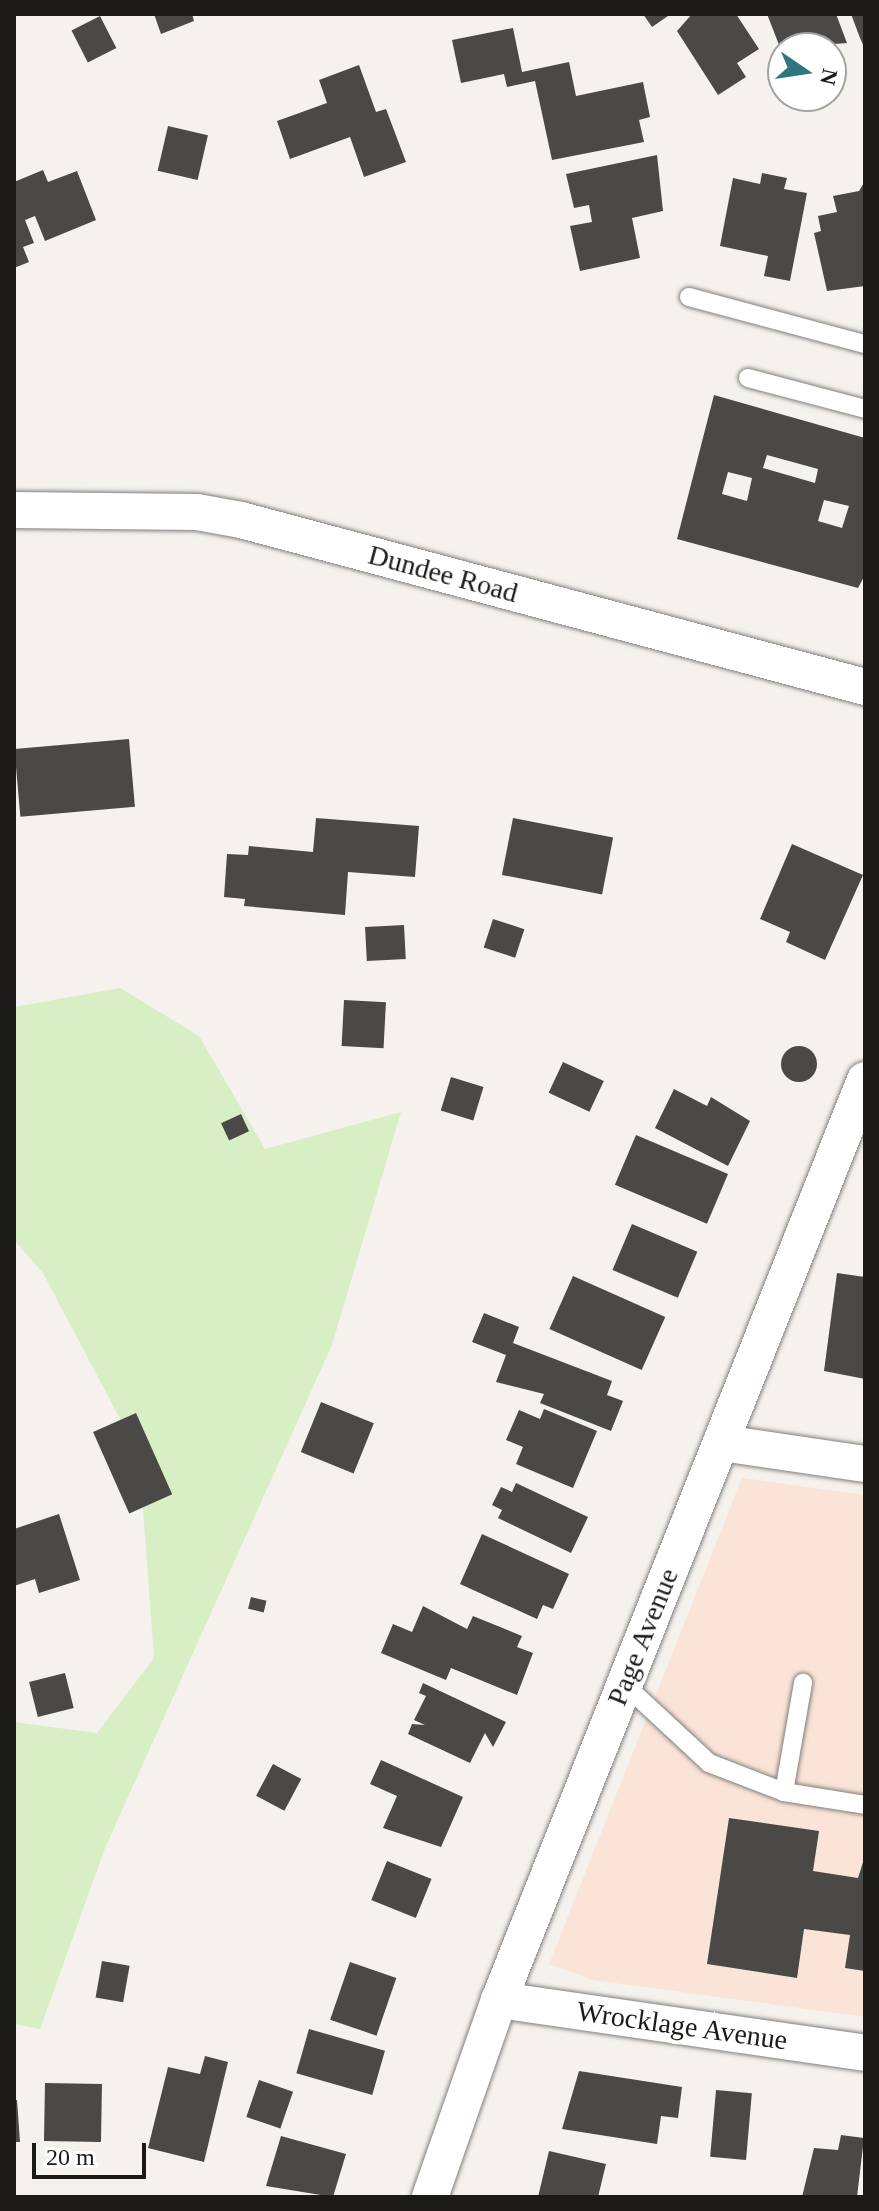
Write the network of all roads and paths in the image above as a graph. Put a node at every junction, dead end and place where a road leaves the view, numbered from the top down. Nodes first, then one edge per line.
1 (689, 297) dead end
2 (865, 344) edge
3 (748, 378) dead end
4 (865, 409) edge
5 (14, 510) edge
6 (865, 687) edge
7 (861, 1103) edge
8 (722, 1443) junction
9 (865, 1464) edge
10 (803, 1683) dead end
11 (624, 1684) junction
12 (784, 1792) junction
13 (865, 1805) edge
14 (499, 2000) junction
15 (865, 2053) edge
16 (430, 2197) edge

1 - 2 lane
3 - 4 lane
5 - 6 street, Dundee Road
7 - 8 street, Page Avenue
8 - 9 street
8 - 11 street, Page Avenue
10 - 12 lane
11 - 12 lane
11 - 14 street, Page Avenue
12 - 13 lane
14 - 15 street, Wrocklage Avenue
14 - 16 street, Page Avenue

